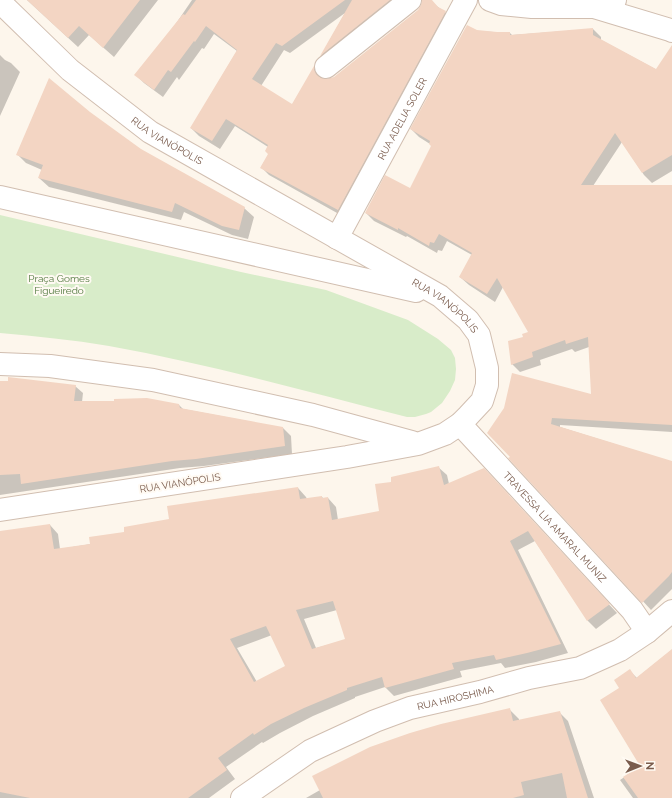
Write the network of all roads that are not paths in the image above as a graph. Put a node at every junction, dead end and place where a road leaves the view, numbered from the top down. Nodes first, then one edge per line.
1 (410, 0) edge
2 (466, 0) edge
3 (490, 0) edge
4 (615, 0) edge
5 (0, 2) edge
6 (594, 8) junction
7 (672, 31) edge
8 (326, 67) dead end
9 (0, 197) edge
10 (337, 238) junction
11 (440, 296) junction
12 (0, 364) edge
13 (460, 424) junction
14 (418, 444) junction
15 (0, 510) edge
16 (672, 611) edge
17 (647, 632) junction
18 (242, 798) edge

1 - 8 street
2 - 10 street, RUA ADELIA SOLER
3 - 6 street
4 - 6 street
5 - 10 street, RUA VIANÓPOLIS
6 - 7 street
9 - 11 street
10 - 11 street, RUA VIANÓPOLIS
11 - 13 street, RUA VIANÓPOLIS
12 - 14 street
13 - 14 street, RUA VIANÓPOLIS
13 - 17 street, TRAVESSA LIA AMARAL MUNIZ
14 - 15 street, RUA VIANÓPOLIS
16 - 17 street, RUA HIROSHIMA
17 - 18 street, RUA HIROSHIMA

